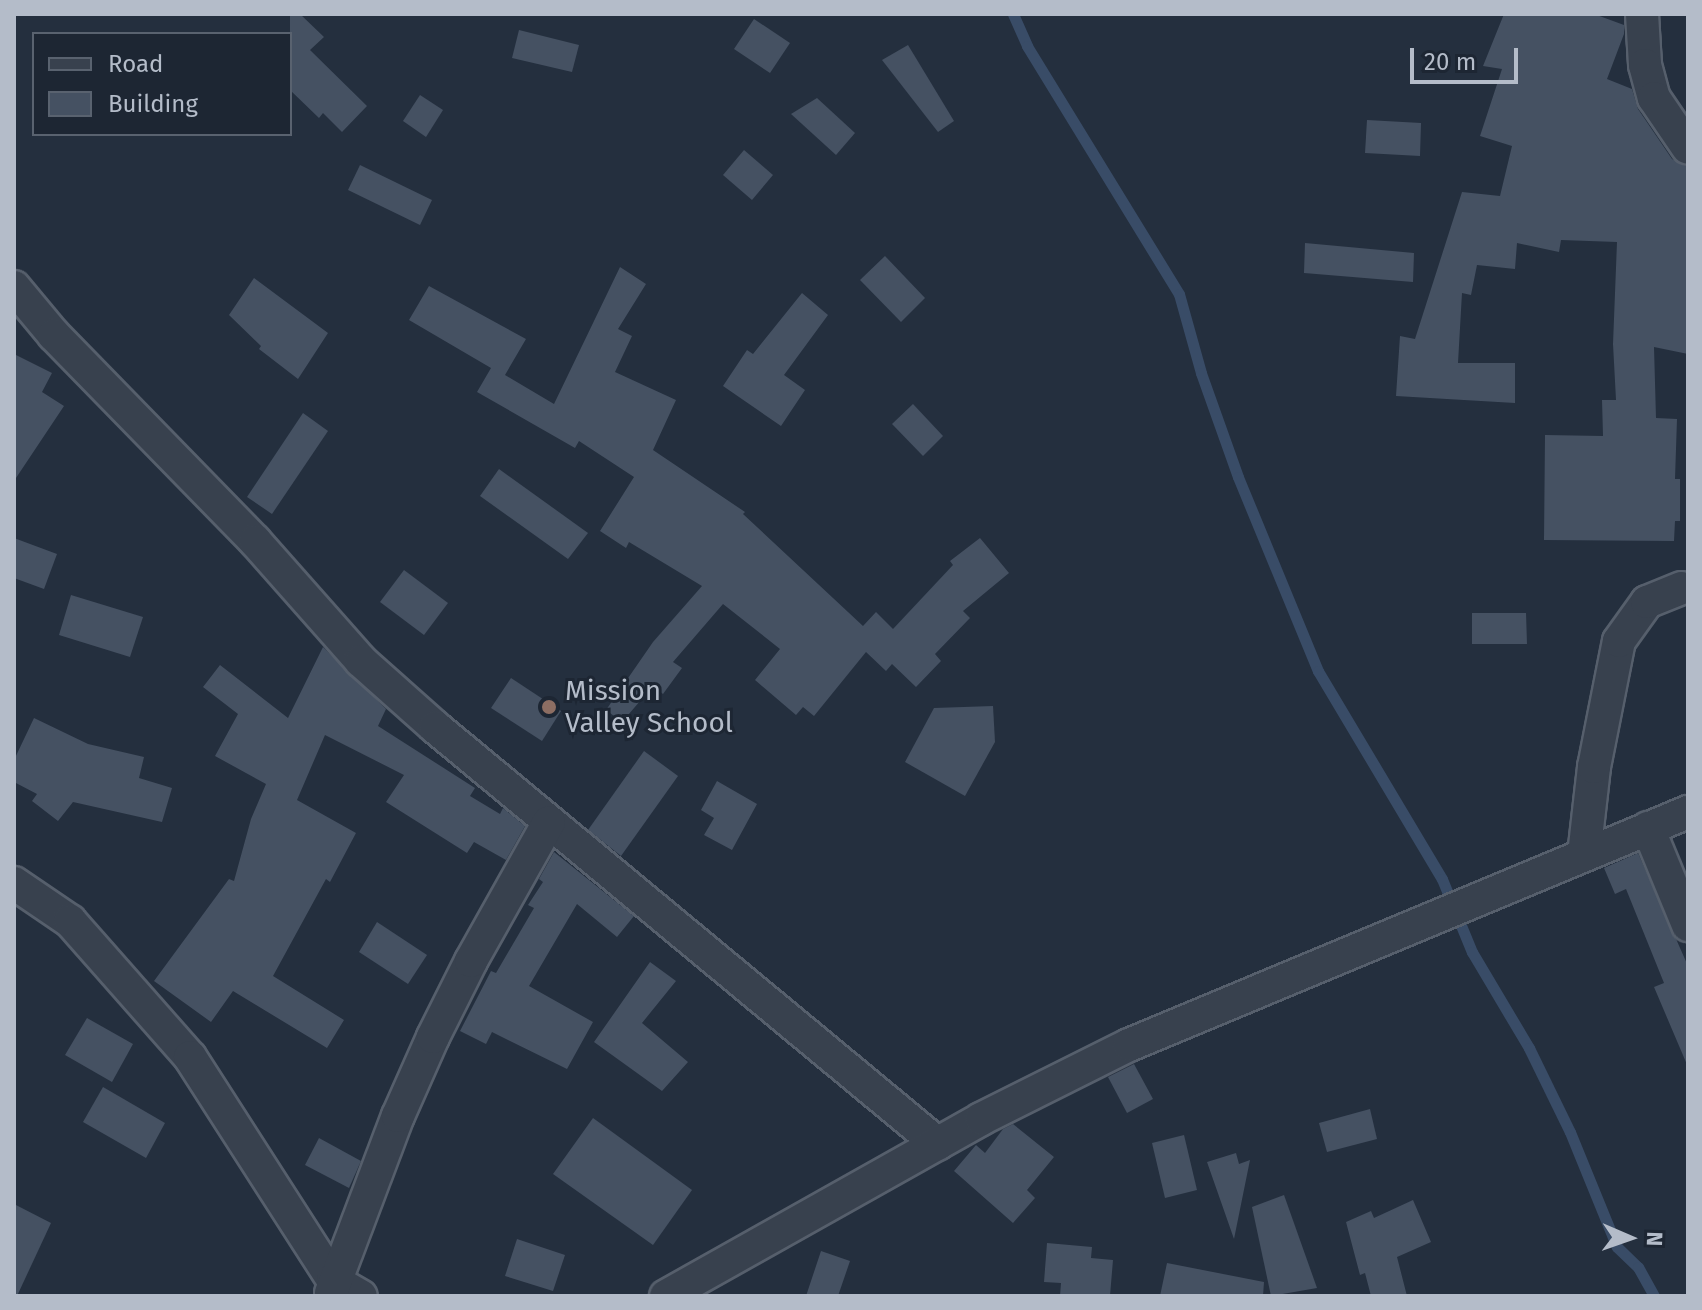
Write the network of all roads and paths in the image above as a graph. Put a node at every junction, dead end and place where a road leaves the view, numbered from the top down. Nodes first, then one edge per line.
1 (1642, 14) edge
2 (1688, 148) edge
3 (14, 287) edge
4 (1681, 588) dead end
5 (1688, 812) edge
6 (549, 822) junction
7 (1648, 828) junction
8 (1584, 855) junction
9 (14, 883) edge
10 (1688, 925) edge
11 (938, 1144) junction
12 (332, 1288) edge
13 (361, 1296) edge
14 (666, 1296) edge

1 - 2 street
3 - 6 street
4 - 8 street
5 - 7 street
6 - 11 street
6 - 12 street
7 - 8 street
7 - 10 street
8 - 11 street
9 - 12 street
11 - 14 street
12 - 13 street

